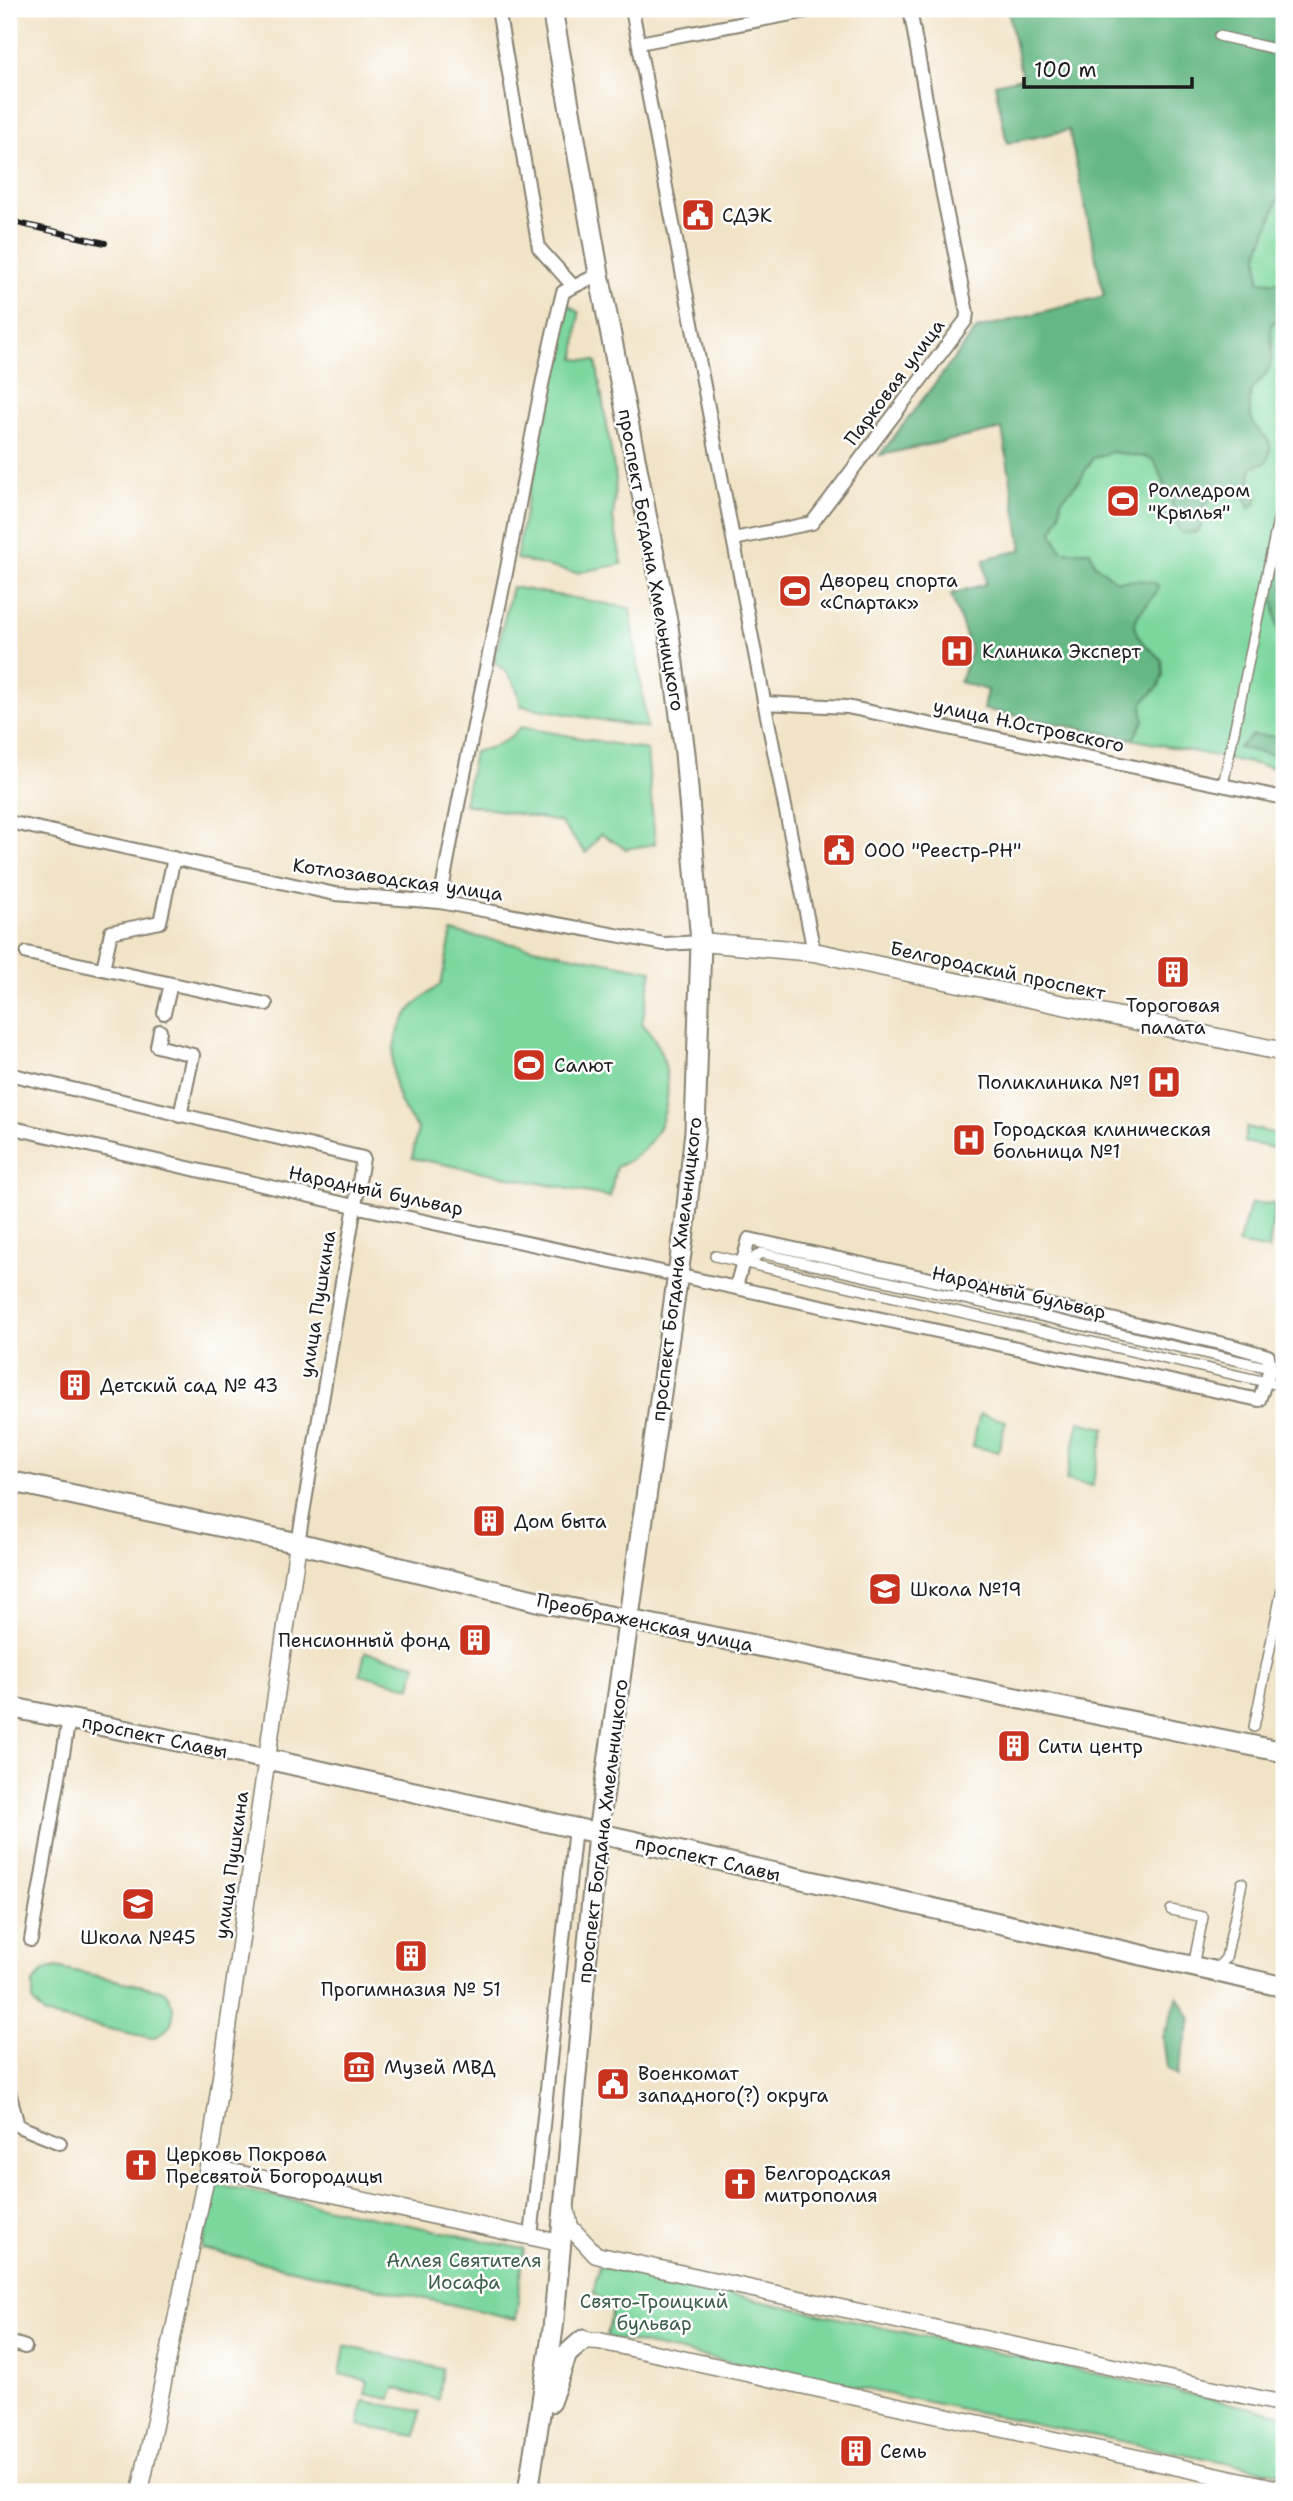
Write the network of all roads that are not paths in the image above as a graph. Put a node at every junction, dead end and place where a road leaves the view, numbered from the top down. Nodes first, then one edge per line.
1 (498, 9) edge
2 (552, 9) edge
3 (632, 9) edge
4 (818, 9) edge
5 (910, 9) edge
6 (1219, 36) dead end
7 (639, 43) junction
8 (1284, 51) edge
9 (599, 274) junction
10 (573, 286) junction
11 (1284, 491) edge
12 (734, 539) junction
13 (764, 703) junction
14 (1223, 785) junction
15 (1284, 798) edge
16 (9, 822) edge
17 (174, 858) junction
18 (440, 902) junction
19 (700, 938) junction
20 (814, 952) junction
21 (26, 953) dead end
22 (103, 969) junction
23 (170, 984) junction
24 (266, 1004) dead end
25 (164, 1013) dead end
26 (160, 1031) dead end
27 (1284, 1052) edge
28 (9, 1074) edge
29 (180, 1116) junction
30 (9, 1127) edge
31 (363, 1158) joint
32 (354, 1206) junction
33 (715, 1256) dead end
34 (745, 1262) junction
35 (679, 1275) junction
36 (736, 1287) junction
37 (1269, 1362) junction
38 (1284, 1371) edge
39 (1267, 1383) junction
40 (1284, 1386) edge
41 (9, 1481) edge
42 (299, 1543) junction
43 (1284, 1579) edge
44 (629, 1619) junction
45 (9, 1707) edge
46 (69, 1719) junction
47 (1254, 1727) dead end
48 (1284, 1752) edge
49 (267, 1759) junction
50 (575, 1828) junction
51 (598, 1833) junction
52 (1242, 1883) dead end
53 (1171, 1910) dead end
54 (31, 1940) dead end
55 (1193, 1966) junction
56 (1214, 1971) junction
57 (1284, 1987) edge
58 (9, 2091) edge
59 (60, 2143) dead end
60 (208, 2167) junction
61 (564, 2197) junction
62 (531, 2237) junction
63 (560, 2243) junction
64 (583, 2340) joint
65 (9, 2342) edge
66 (25, 2347) dead end
67 (1284, 2404) edge
68 (533, 2453) junction
69 (1284, 2490) edge
70 (140, 2492) edge
71 (528, 2492) edge

1 - 10 street
2 - 9 main road, проспект Богдана Хмельницкого
3 - 7 street
4 - 7 street
5 - 12 street, Парковая улица
6 - 8 street
7 - 12 street
9 - 10 street
9 - 19 main road, проспект Богдана Хмельницкого
10 - 18 street
11 - 14 street
12 - 13 street
13 - 14 street, улица Н.Островского
13 - 20 street
14 - 15 street, улица Н.Островского
16 - 17 street, Котлозаводская улица
17 - 18 street, Котлозаводская улица
17 - 22 street
18 - 19 street, Котлозаводская улица
19 - 20 main road, Белгородский проспект
19 - 35 main road, проспект Богдана Хмельницкого
20 - 27 main road, Белгородский проспект
21 - 22 street
22 - 23 street
23 - 24 street
23 - 25 street
26 - 29 street
28 - 29 street, Народный бульвар
29 - 31 street, Народный бульвар
30 - 32 street, Народный бульвар
31 - 32 street, улица Пушкина
32 - 35 street, Народный бульвар
32 - 42 street, улица Пушкина
33 - 34 street
34 - 36 street
34 - 37 street, Народный бульвар
34 - 37 street, Народный бульвар
34 - 39 street
35 - 36 street, Народный бульвар
35 - 44 main road, проспект Богдана Хмельницкого
36 - 39 street, Народный бульвар
37 - 38 street, Народный бульвар
37 - 39 street
39 - 40 street
41 - 42 main road, Преображенская улица
42 - 44 main road, Преображенская улица
42 - 49 street, улица Пушкина
43 - 47 street
44 - 48 main road, Преображенская улица
44 - 51 main road, проспект Богдана Хмельницкого
45 - 46 main road, проспект Славы
46 - 49 main road, проспект Славы
46 - 54 street
49 - 50 main road, проспект Славы
49 - 60 street, улица Пушкина
50 - 51 main road, проспект Славы
50 - 62 street
51 - 55 main road, проспект Славы
51 - 61 main road, проспект Богдана Хмельницкого
52 - 56 street
53 - 55 street
55 - 56 main road, проспект Славы
56 - 57 main road, проспект Славы
58 - 59 street
60 - 62 street
60 - 70 street, улица Пушкина
61 - 63 main road, проспект Богдана Хмельницкого
61 - 67 street
62 - 63 street
63 - 68 main road, проспект Богдана Хмельницкого
64 - 68 main road
64 - 69 street
65 - 66 street
68 - 71 main road, проспект Богдана Хмельницкого

